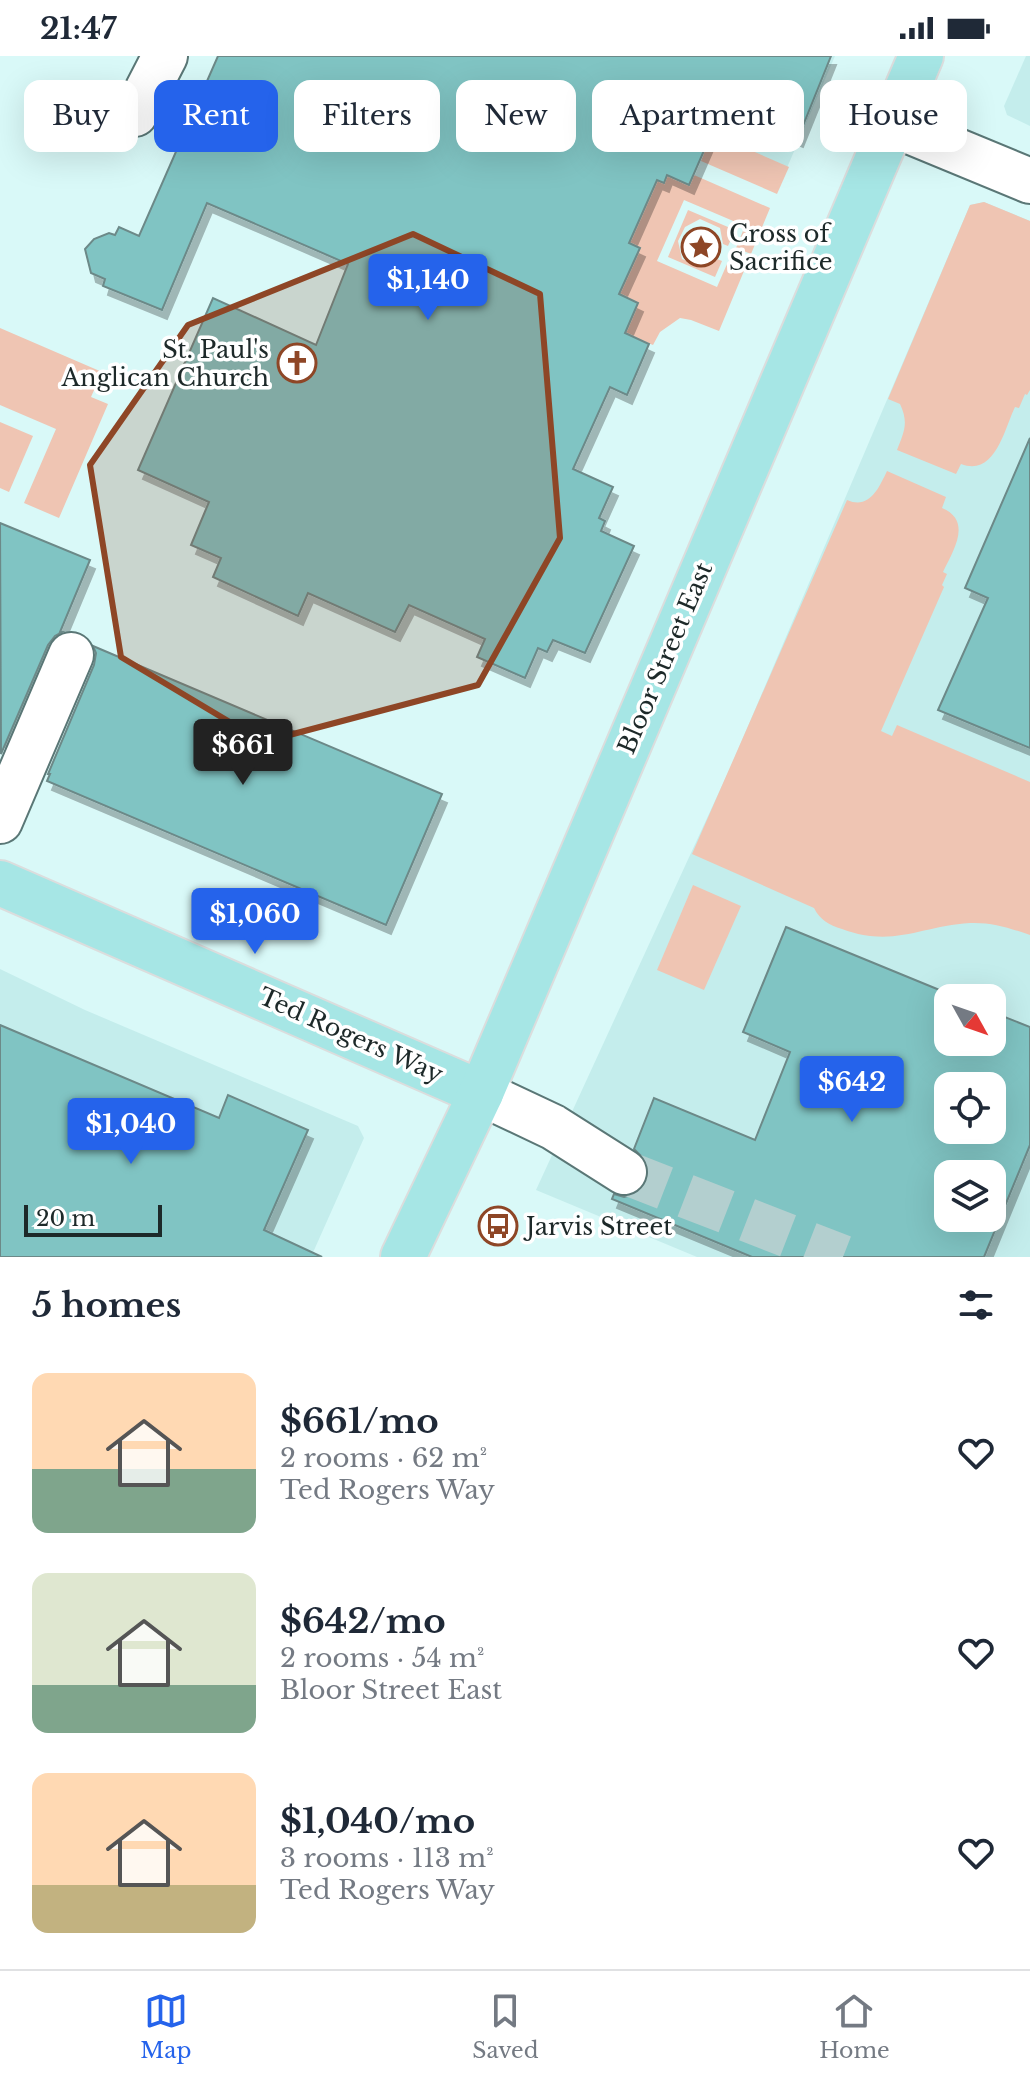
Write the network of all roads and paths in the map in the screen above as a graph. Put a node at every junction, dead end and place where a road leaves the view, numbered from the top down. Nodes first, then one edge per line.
1 (165, 56) edge
2 (921, 56) edge
3 (911, 80) edge
4 (138, 108) edge
5 (880, 152) edge
6 (960, 152) edge
7 (1030, 181) edge
8 (71, 655) dead end
9 (0, 821) edge
10 (0, 883) edge
11 (481, 1093) junction
12 (624, 1172) tunnel mouth
13 (403, 1257) edge

1 - 4 street
2 - 3 main road, Bloor Street East
5 - 11 main road, Bloor Street East
6 - 7 street
8 - 9 street
10 - 11 main road, Ted Rogers Way
11 - 12 street
11 - 13 main road, Bloor Street East

